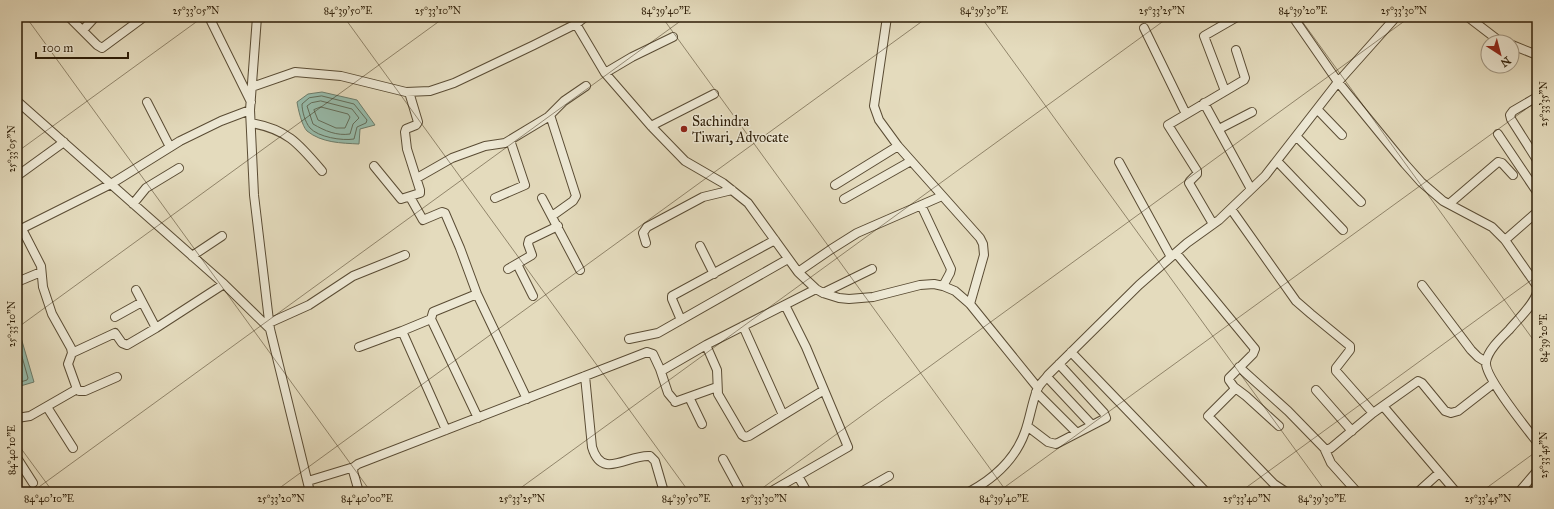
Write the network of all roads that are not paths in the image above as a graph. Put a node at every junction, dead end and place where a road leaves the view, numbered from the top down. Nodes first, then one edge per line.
1 (69, 17) edge
2 (94, 17) edge
3 (144, 17) edge
4 (209, 17) edge
5 (257, 17) edge
6 (585, 17) edge
7 (887, 17) edge
8 (1237, 17) edge
9 (1293, 17) edge
10 (1396, 17) edge
11 (1468, 17) edge
12 (576, 24) junction
13 (1144, 28) dead end
14 (83, 30) junction
15 (1490, 34) edge
16 (673, 37) dead end
17 (1520, 48) edge
18 (1236, 50) dead end
19 (1537, 55) edge
20 (605, 73) junction
21 (1338, 82) junction
22 (586, 86) dead end
23 (252, 87) junction
24 (1225, 91) junction
25 (410, 92) junction
26 (714, 94) dead end
27 (1537, 97) edge
28 (147, 102) dead end
29 (1204, 103) junction
30 (19, 106) edge
31 (251, 106) junction
32 (1317, 109) junction
33 (1252, 112) dead end
34 (1186, 114) junction
35 (550, 115) junction
36 (251, 122) junction
37 (651, 126) junction
38 (1218, 129) junction
39 (1498, 134) dead end
40 (1342, 135) dead end
41 (1296, 136) junction
42 (510, 140) junction
43 (64, 142) junction
44 (898, 146) junction
45 (170, 147) junction
46 (1537, 160) edge
47 (911, 161) junction
48 (1277, 161) junction
49 (1119, 162) dead end
50 (374, 166) dead end
51 (179, 168) dead end
52 (322, 171) dead end
53 (1513, 175) dead end
54 (17, 176) edge
55 (417, 178) junction
56 (111, 184) junction
57 (835, 185) dead end
58 (1251, 189) junction
59 (732, 190) junction
60 (1537, 192) edge
61 (942, 196) junction
62 (410, 197) junction
63 (495, 198) dead end
64 (542, 198) dead end
65 (844, 199) dead end
66 (1361, 202) dead end
67 (133, 204) junction
68 (1449, 204) junction
69 (921, 205) junction
70 (1230, 209) junction
71 (1537, 212) edge
72 (552, 216) junction
73 (1213, 224) junction
74 (558, 226) junction
75 (19, 230) edge
76 (1343, 230) dead end
77 (222, 236) dead end
78 (774, 240) junction
79 (1505, 240) junction
80 (646, 243) dead end
81 (700, 246) dead end
82 (405, 255) dead end
83 (1174, 255) junction
84 (192, 256) junction
85 (788, 259) junction
86 (517, 264) junction
87 (508, 269) dead end
88 (872, 269) dead end
89 (580, 270) dead end
90 (41, 272) junction
91 (798, 272) junction
92 (714, 274) junction
93 (17, 282) edge
94 (224, 284) junction
95 (1422, 285) dead end
96 (942, 286) junction
97 (1537, 286) edge
98 (136, 290) dead end
99 (820, 291) junction
100 (477, 294) junction
101 (1537, 295) edge
102 (533, 296) dead end
103 (142, 302) junction
104 (970, 304) junction
105 (785, 305) junction
106 (116, 317) dead end
107 (431, 319) junction
108 (682, 320) junction
109 (270, 326) junction
110 (743, 326) junction
111 (156, 328) junction
112 (402, 331) junction
113 (629, 339) dead end
114 (706, 345) junction
115 (359, 347) dead end
116 (1071, 352) junction
117 (72, 353) junction
118 (1486, 362) junction
119 (1059, 364) junction
120 (1239, 367) junction
121 (660, 369) junction
122 (117, 376) dead end
123 (585, 376) junction
124 (1047, 377) junction
125 (1494, 383) junction
126 (717, 387) junction
127 (1234, 387) junction
128 (77, 389) junction
129 (824, 390) junction
130 (1037, 390) junction
131 (1316, 390) dead end
132 (690, 397) junction
133 (527, 399) junction
134 (47, 406) junction
135 (1383, 406) junction
136 (1373, 413) junction
137 (783, 415) junction
138 (17, 418) edge
139 (478, 418) junction
140 (702, 424) dead end
141 (1092, 425) junction
142 (1027, 426) junction
143 (1279, 426) dead end
144 (446, 430) junction
145 (1352, 431) junction
146 (1077, 434) junction
147 (1537, 442) edge
148 (73, 448) dead end
149 (1325, 450) junction
150 (17, 458) edge
151 (723, 459) dead end
152 (354, 467) junction
153 (1439, 472) junction
154 (1537, 472) edge
155 (798, 476) junction
156 (889, 476) dead end
157 (308, 481) junction
158 (34, 483) dead end
159 (980, 489) edge
160 (310, 492) edge
161 (359, 492) edge
162 (664, 492) edge
163 (742, 492) edge
164 (770, 492) edge
165 (807, 492) edge
166 (861, 492) edge
167 (970, 492) edge
168 (1206, 492) edge
169 (1286, 492) edge
170 (1357, 492) edge
171 (1418, 492) edge
172 (1456, 492) edge
173 (1520, 492) edge

1 - 14 street
2 - 14 street
3 - 14 street
4 - 31 street
5 - 23 street
6 - 12 street
7 - 44 street
8 - 24 street
9 - 21 street
10 - 21 street
11 - 15 street
12 - 20 street
12 - 25 street
13 - 34 street
16 - 20 street
17 - 19 street
18 - 24 street
20 - 37 street
21 - 32 street
21 - 68 street
22 - 35 street
23 - 25 street
23 - 31 street
24 - 29 street
25 - 55 street
26 - 37 street
27 - 46 street
28 - 45 street
29 - 34 street
29 - 38 street
30 - 43 street
31 - 36 street
31 - 45 street
32 - 40 street
32 - 41 street
33 - 38 street
34 - 73 street
35 - 42 street
35 - 72 street
36 - 52 street
36 - 109 street
37 - 59 street
38 - 58 street
39 - 60 street
41 - 48 street
41 - 66 street
42 - 55 street
42 - 63 street
43 - 54 street
43 - 56 street
44 - 47 street
44 - 57 street
45 - 56 street
47 - 61 street
47 - 65 street
48 - 58 street
48 - 76 street
49 - 83 street
50 - 62 street
51 - 67 street
53 - 68 street
55 - 62 street
56 - 67 street
56 - 75 street
58 - 70 street
59 - 78 street
59 - 80 street
61 - 69 street
61 - 104 street
62 - 100 street
64 - 72 street
67 - 84 street
68 - 79 street
69 - 91 street
69 - 96 street
70 - 73 street
70 - 136 street
71 - 79 street
72 - 74 street
73 - 83 street
74 - 86 street
74 - 89 street
75 - 90 street
77 - 84 street
78 - 85 street
78 - 92 street
79 - 97 street
81 - 92 street
82 - 109 street
83 - 116 street
83 - 120 street
84 - 94 street
85 - 91 street
85 - 108 street
86 - 87 street
86 - 102 street
88 - 99 street
90 - 93 street
90 - 117 street
91 - 99 street
92 - 108 street
94 - 109 street
94 - 111 street
95 - 118 street
96 - 99 street
96 - 104 street
98 - 103 street
99 - 105 street
100 - 107 street
100 - 133 street
101 - 118 street
103 - 106 street
103 - 111 street
104 - 130 street
105 - 110 street
105 - 129 street
107 - 112 street
107 - 139 street
108 - 113 street
109 - 157 street
110 - 114 street
110 - 137 street
111 - 117 street
112 - 115 street
112 - 144 street
114 - 121 street
114 - 126 street
116 - 119 street
116 - 168 street
117 - 128 street
118 - 125 street
119 - 124 street
119 - 141 street
120 - 127 street
120 - 149 street
121 - 123 street
121 - 132 street
122 - 128 street
123 - 133 street
123 - 162 street
124 - 130 street
124 - 141 street
125 - 135 street
125 - 147 street
126 - 132 street
126 - 137 street
127 - 143 street
127 - 169 street
128 - 134 street
129 - 137 street
129 - 155 street
130 - 142 street
130 - 146 street
131 - 145 street
132 - 140 street
133 - 139 street
134 - 138 street
134 - 148 street
135 - 136 street
135 - 153 street
136 - 145 street
139 - 144 street
141 - 146 street
142 - 146 street
142 - 159 street
144 - 152 street
145 - 149 street
149 - 170 street
150 - 158 street
151 - 163 street
152 - 157 street
152 - 161 street
153 - 171 street
153 - 172 street
154 - 173 street
155 - 164 street
155 - 165 street
156 - 166 street
157 - 160 street
159 - 167 street

